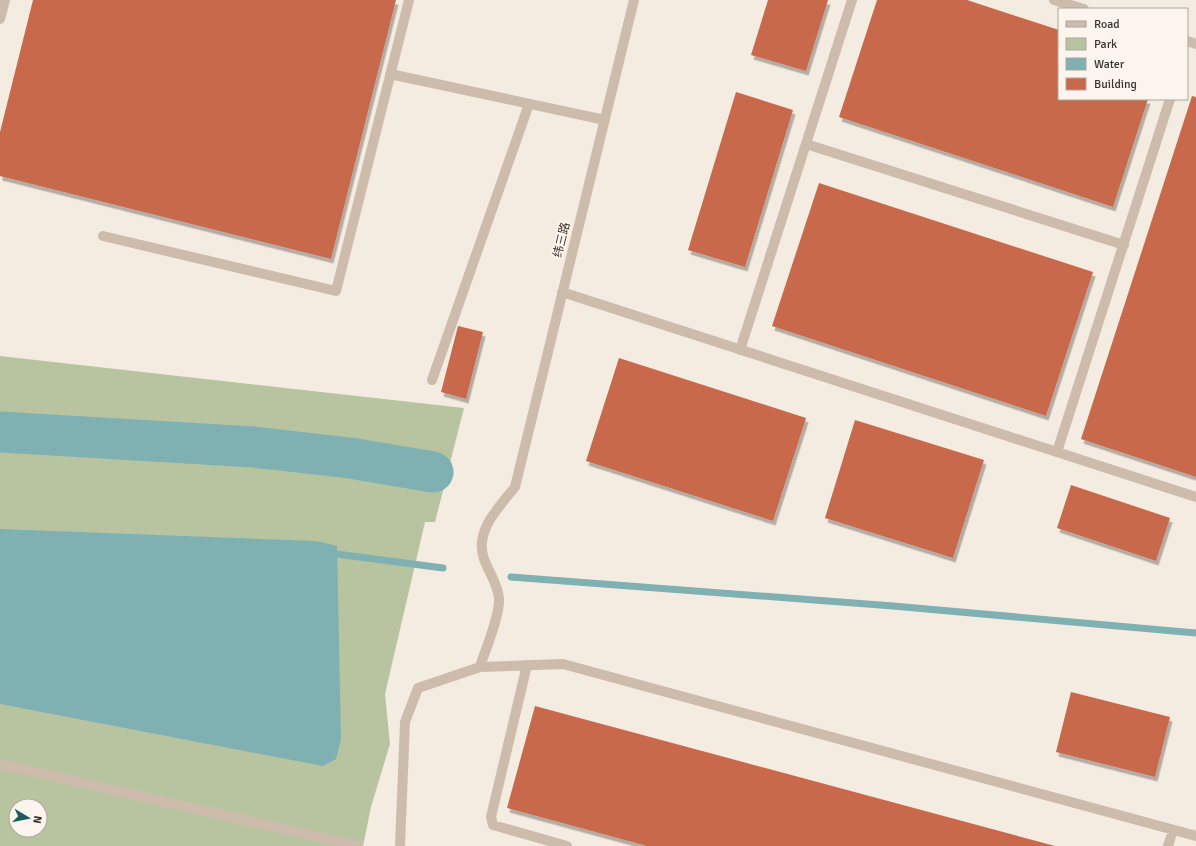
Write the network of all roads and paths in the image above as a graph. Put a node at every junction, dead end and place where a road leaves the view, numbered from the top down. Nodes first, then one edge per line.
1 (5, 0) edge
2 (409, 0) edge
3 (634, 0) edge
4 (852, 0) edge
5 (1054, 0) edge
6 (1081, 8) edge
7 (0, 19) edge
8 (390, 74) junction
9 (1170, 100) edge
10 (529, 104) junction
11 (605, 120) junction
12 (806, 144) junction
13 (104, 236) dead end
14 (1124, 245) junction
15 (562, 292) junction
16 (740, 350) junction
17 (432, 380) dead end
18 (1057, 452) junction
19 (1196, 498) edge
20 (527, 665) junction
21 (480, 667) junction
22 (0, 764) edge
23 (1173, 830) junction
24 (1196, 836) edge
25 (358, 846) edge
26 (400, 846) edge
27 (567, 846) edge
28 (1168, 846) edge

1 - 7 street
2 - 8 street
3 - 11 street, 纬三路
4 - 12 street
5 - 6 street
8 - 10 street
8 - 13 street
9 - 14 street
10 - 11 street
10 - 17 street
11 - 15 street, 纬三路
12 - 14 street
12 - 16 street
14 - 18 street
15 - 16 street
15 - 21 street, 纬三路
16 - 18 street
18 - 19 street
20 - 21 street
20 - 23 street
20 - 27 street
21 - 26 street
22 - 25 street
23 - 24 street
23 - 28 street

